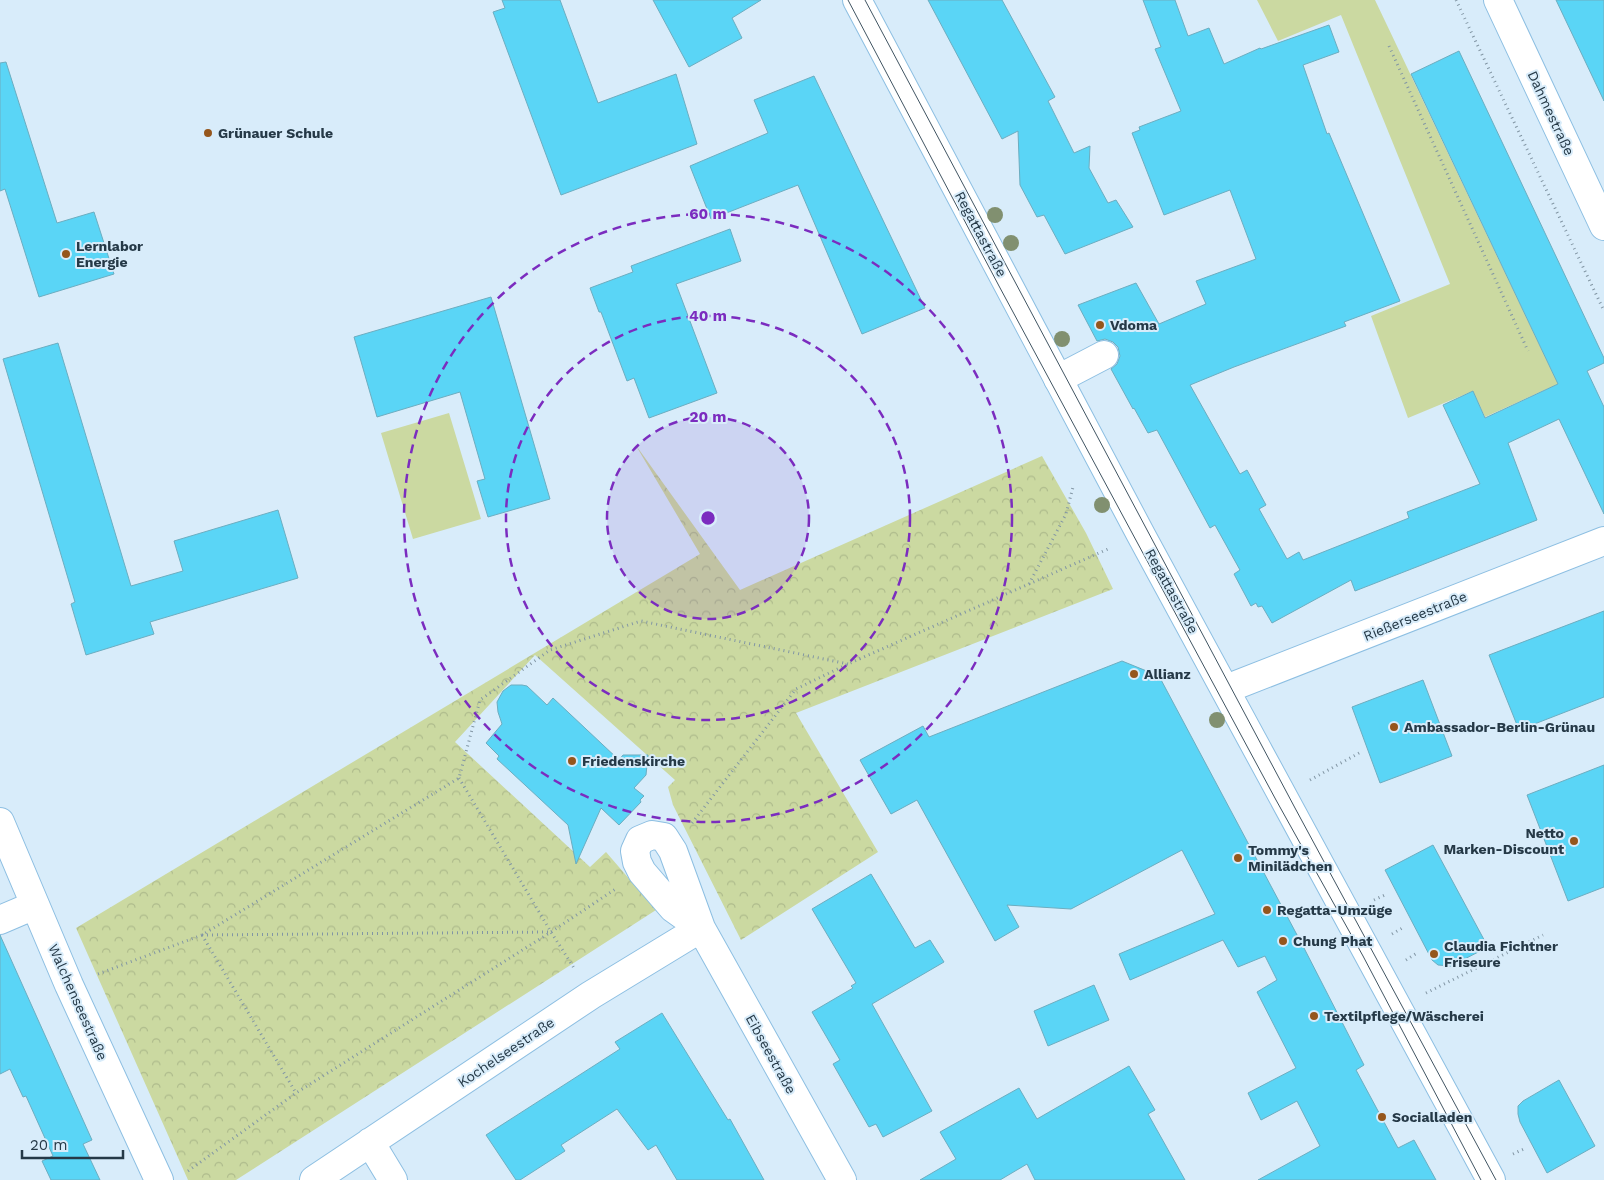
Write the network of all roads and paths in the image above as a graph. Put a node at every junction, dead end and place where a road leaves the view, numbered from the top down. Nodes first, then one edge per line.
1 (857, 0) edge
2 (1456, 0) edge
3 (1498, 0) edge
4 (1389, 46) dead end
5 (1604, 226) edge
6 (1604, 311) edge
7 (1528, 351) dead end
8 (1104, 355) dead end
9 (1058, 379) junction
10 (1074, 487) dead end
11 (1604, 541) edge
12 (1029, 584) dead end
13 (848, 664) dead end
14 (1226, 689) junction
15 (1361, 752) dead end
16 (459, 778) junction
17 (1302, 784) dead end
18 (0, 822) edge
19 (35, 905) junction
20 (0, 920) edge
21 (701, 928) joint
22 (551, 932) junction
23 (202, 935) junction
24 (1543, 935) dead end
25 (70, 985) junction
26 (1425, 994) dead end
27 (591, 996) junction
28 (296, 1093) dead end
29 (370, 1142) junction
30 (160, 1180) edge
31 (314, 1180) edge
32 (393, 1180) edge
33 (842, 1180) edge
34 (1491, 1180) edge

1 - 9 street, Regattastraße
2 - 6 path
3 - 5 street, Dahmestraße
4 - 7 path
8 - 9 street
9 - 14 street, Regattastraße
10 - 12 path
11 - 14 street, Rießerseestraße
13 - 16 path
14 - 34 street, Regattastraße
15 - 17 path
16 - 22 path
16 - 23 path
18 - 19 street, Walchenseestraße
19 - 20 street
19 - 25 street, Walchenseestraße
21 - 27 street, Kochelseestraße
21 - 33 street, Eibseestraße
22 - 23 path
22 - 27 path
23 - 25 path
23 - 28 path
24 - 26 path
25 - 30 street, Walchenseestraße
27 - 29 street, Kochelseestraße
29 - 31 street, Kochelseestraße
29 - 32 street

